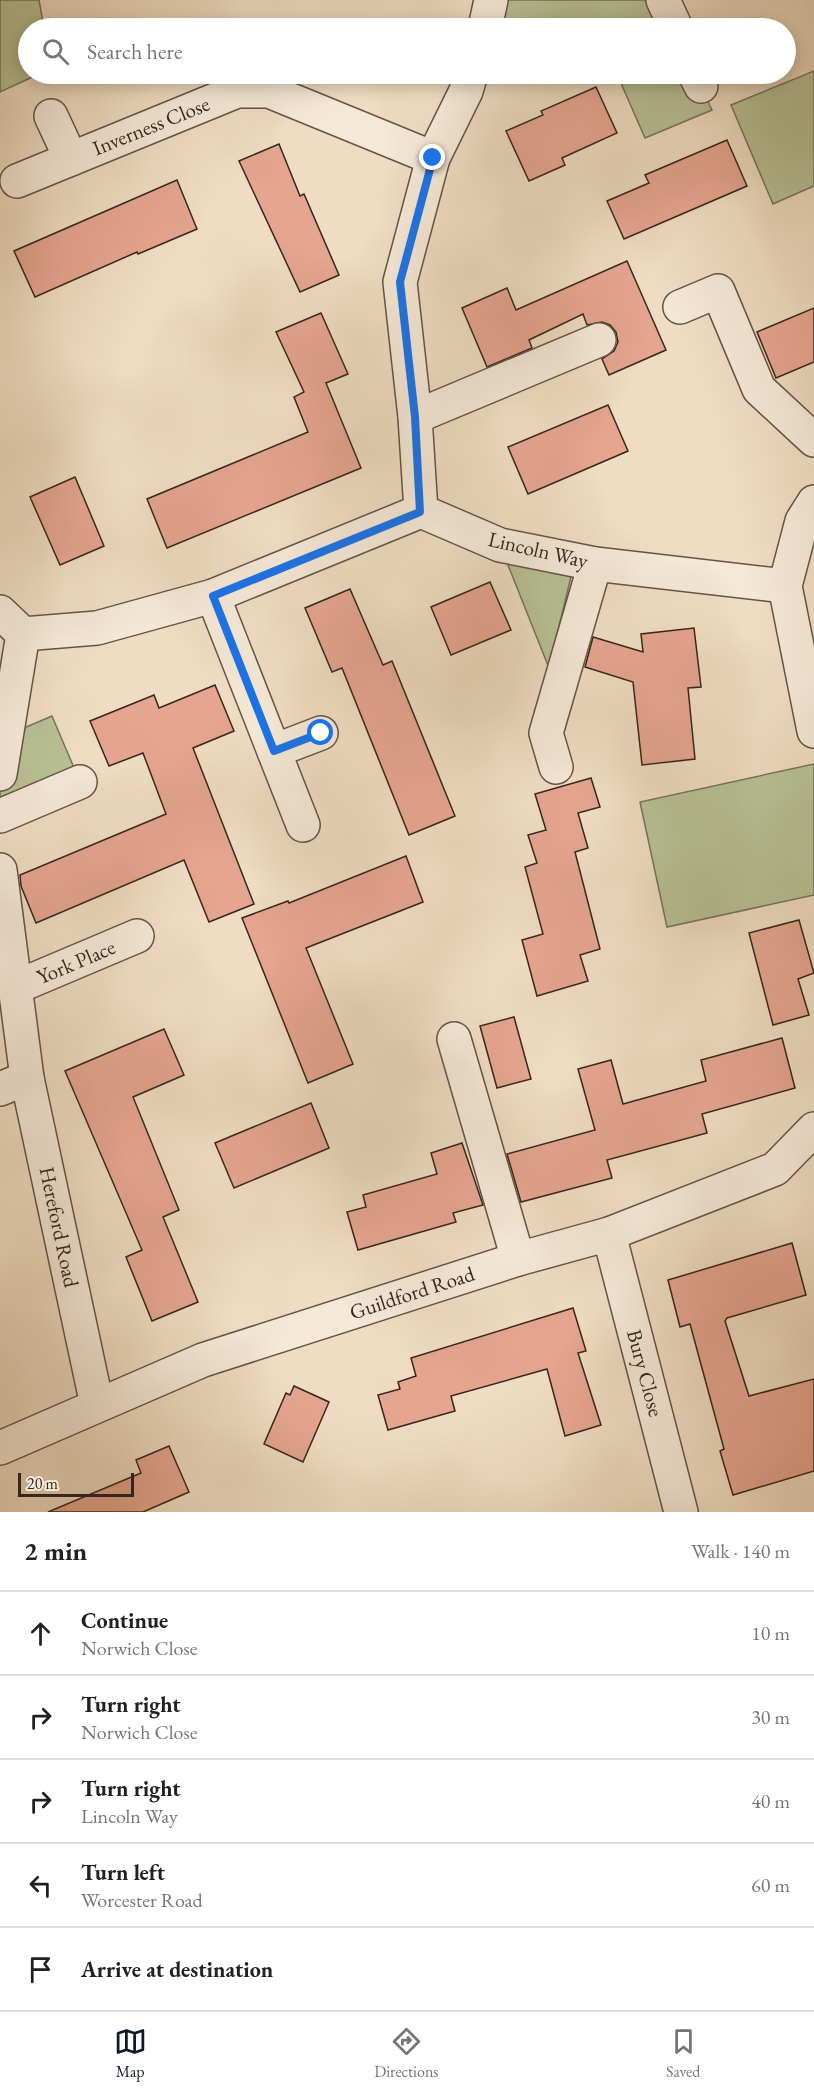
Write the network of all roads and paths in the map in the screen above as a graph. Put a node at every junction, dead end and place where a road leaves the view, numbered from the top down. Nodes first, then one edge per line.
1 (491, 0) edge
2 (663, 0) edge
3 (487, 18) edge
4 (671, 18) edge
5 (468, 84) edge
6 (51, 116) dead end
7 (433, 158) junction
8 (71, 159) junction
9 (17, 181) dead end
10 (680, 308) dead end
11 (599, 340) dead end
12 (415, 417) junction
13 (814, 440) edge
14 (814, 502) edge
15 (420, 512) junction
16 (595, 564) junction
17 (785, 586) junction
18 (213, 596) junction
19 (12, 623) edge
20 (814, 731) edge
21 (321, 733) dead end
22 (274, 751) junction
23 (556, 767) dead end
24 (0, 774) edge
25 (81, 782) dead end
26 (0, 816) edge
27 (303, 825) dead end
28 (0, 870) edge
29 (137, 936) dead end
30 (14, 988) junction
31 (454, 1039) dead end
32 (14, 1083) edge
33 (814, 1129) edge
34 (609, 1234) junction
35 (518, 1259) junction
36 (97, 1405) junction
37 (0, 1448) edge
38 (681, 1512) edge

1 - 3 street
2 - 4 street
5 - 7 street
6 - 8 street, Inverness Close
7 - 8 street, Inverness Close
7 - 12 street
8 - 9 street, Inverness Close
10 - 13 street
11 - 12 street
12 - 15 street
14 - 17 street
15 - 16 street, Lincoln Way
15 - 18 street
16 - 17 street, Lincoln Way
16 - 23 street
17 - 20 street
18 - 19 street
18 - 22 street
19 - 24 street
21 - 22 street
22 - 27 street
25 - 26 street
28 - 30 street, Hereford Road
29 - 30 street, York Place
30 - 32 street, Hereford Road
31 - 35 street
32 - 36 street, Hereford Road
33 - 34 street, Guildford Road
34 - 35 street, Guildford Road
34 - 38 street, Bury Close
35 - 36 street, Guildford Road
36 - 37 street, Guildford Road

